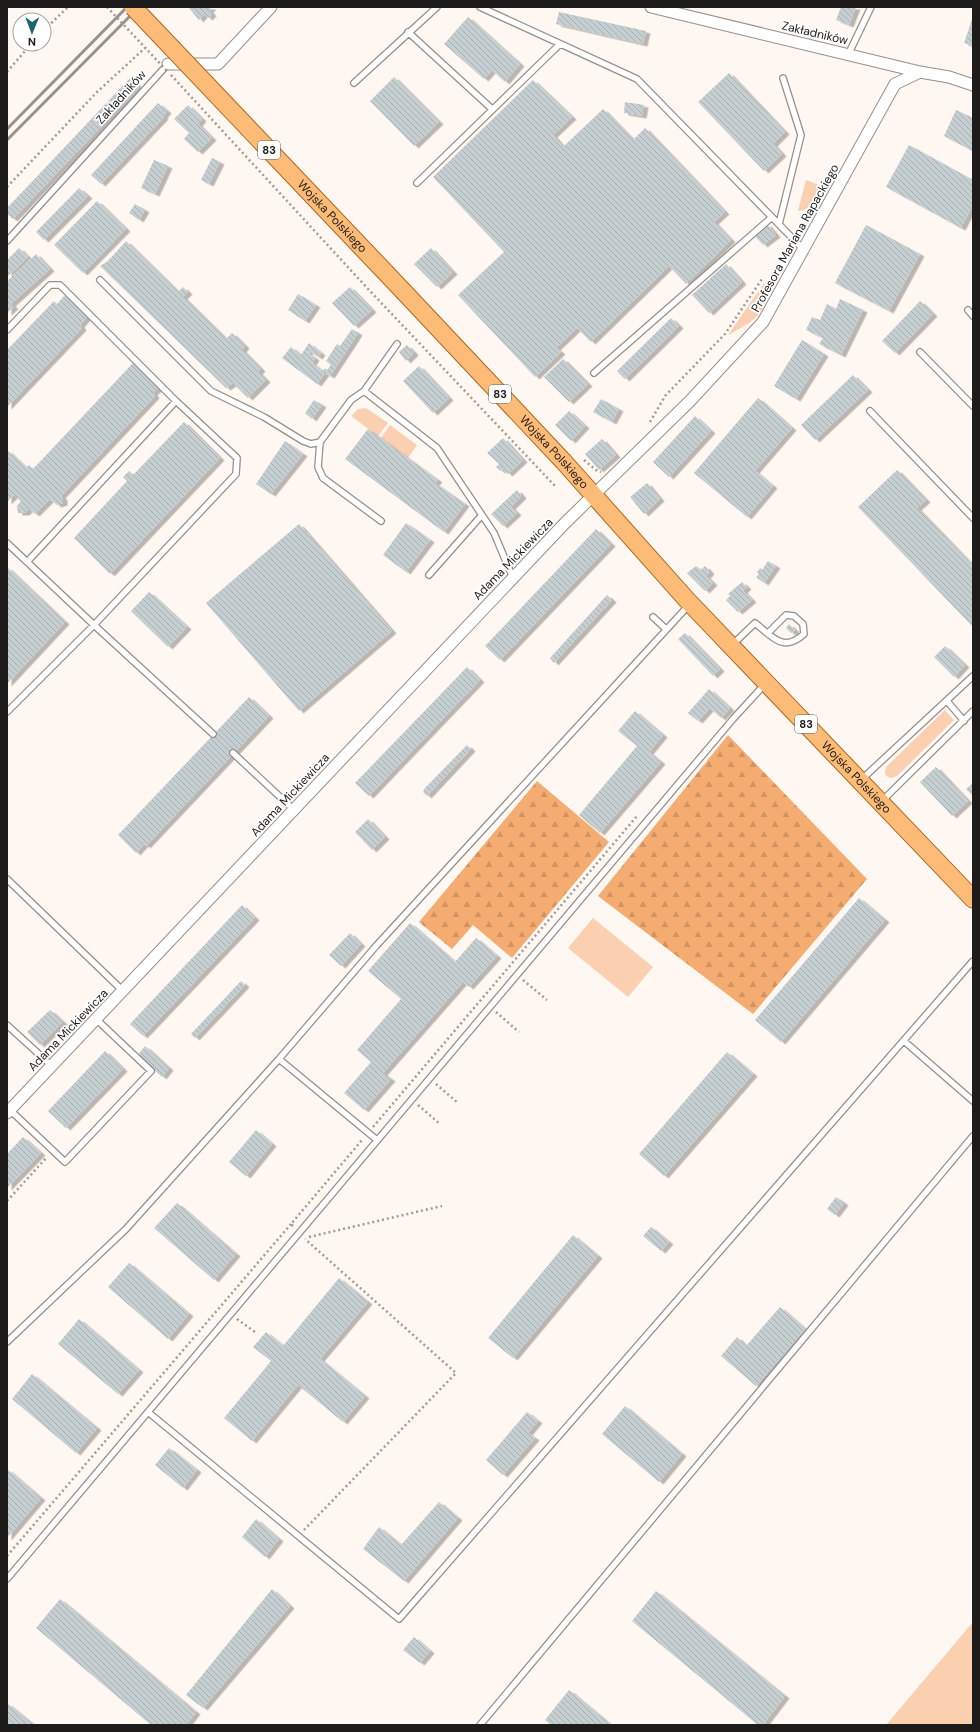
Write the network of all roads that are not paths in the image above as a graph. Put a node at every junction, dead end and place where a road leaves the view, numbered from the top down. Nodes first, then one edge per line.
1 (133, 7) edge
2 (271, 7) edge
3 (437, 7) edge
4 (480, 7) edge
5 (651, 7) edge
6 (871, 7) edge
7 (408, 32) junction
8 (560, 44) junction
9 (848, 55) junction
10 (167, 68) joint
11 (920, 72) junction
12 (783, 78) dead end
13 (354, 83) dead end
14 (973, 85) edge
15 (492, 109) junction
16 (417, 183) dead end
17 (772, 217) junction
18 (778, 224) junction
19 (7, 241) edge
20 (804, 250) junction
21 (100, 280) dead end
22 (968, 310) dead end
23 (973, 316) edge
24 (7, 330) edge
25 (397, 344) dead end
26 (920, 352) dead end
27 (594, 373) dead end
28 (364, 391) junction
29 (176, 401) junction
30 (973, 406) edge
31 (870, 411) dead end
32 (320, 442) junction
33 (594, 496) junction
34 (482, 515) junction
35 (973, 518) edge
36 (381, 521) dead end
37 (7, 543) edge
38 (27, 562) junction
39 (428, 575) dead end
40 (514, 578) junction
41 (690, 603) junction
42 (653, 617) dead end
43 (94, 625) junction
44 (666, 629) junction
45 (768, 633) junction
46 (732, 646) junction
47 (973, 676) edge
48 (766, 682) junction
49 (947, 701) junction
50 (973, 711) edge
51 (7, 712) edge
52 (964, 720) junction
53 (213, 734) dead end
54 (234, 753) dead end
55 (860, 781) junction
56 (881, 803) junction
57 (293, 809) junction
58 (7, 880) edge
59 (972, 897) edge
60 (973, 961) edge
61 (123, 991) junction
62 (96, 1020) junction
63 (7, 1025) edge
64 (904, 1041) junction
65 (279, 1059) junction
66 (52, 1066) junction
67 (973, 1101) edge
68 (9, 1112) edge
69 (973, 1136) edge
70 (377, 1140) junction
71 (7, 1342) edge
72 (148, 1412) junction
73 (7, 1579) edge
74 (480, 1725) edge

1 - 33 main road, Wojska Polskiego / 83, bridge
2 - 10 street
3 - 7 lane
4 - 8 lane
5 - 9 street, Zakładników
6 - 9 lane
7 - 13 lane
7 - 15 lane
8 - 15 lane
8 - 17 lane
9 - 11 street, Zakładników
10 - 19 lane, Zakładników
11 - 14 street, Zakładników
11 - 20 street, Profesora Mariana Rapackiego
12 - 18 lane
15 - 16 lane
17 - 18 lane
17 - 27 lane
18 - 20 lane
20 - 33 street, Profesora Mariana Rapackiego
21 - 32 lane
22 - 23 lane
24 - 29 lane
25 - 28 lane
26 - 30 lane
28 - 32 lane
28 - 34 lane
29 - 38 lane
29 - 43 lane
31 - 35 lane
32 - 36 lane
33 - 40 street, Adama Mickiewicza
33 - 41 main road, Wojska Polskiego / 83
34 - 39 lane
34 - 40 lane
37 - 38 lane
38 - 43 lane
40 - 57 street, Adama Mickiewicza
41 - 44 lane
41 - 46 main road, Wojska Polskiego / 83
42 - 44 lane
43 - 51 lane
43 - 53 lane
44 - 65 lane
45 - 45 lane
45 - 46 lane
46 - 48 main road, Wojska Polskiego / 83
47 - 49 lane
48 - 55 main road, Wojska Polskiego / 83
48 - 70 lane
49 - 52 lane
49 - 55 lane
50 - 52 lane
52 - 56 lane
54 - 57 lane
55 - 56 main road, Wojska Polskiego / 83
56 - 59 main road, Wojska Polskiego / 83
57 - 61 street, Adama Mickiewicza
58 - 61 lane
60 - 64 lane
61 - 62 street, Adama Mickiewicza
62 - 66 street, Adama Mickiewicza
62 - 68 lane
63 - 66 lane
64 - 67 lane
64 - 72 lane
65 - 70 lane
65 - 71 lane
66 - 68 street, Adama Mickiewicza
69 - 74 lane
70 - 72 lane
72 - 73 lane

